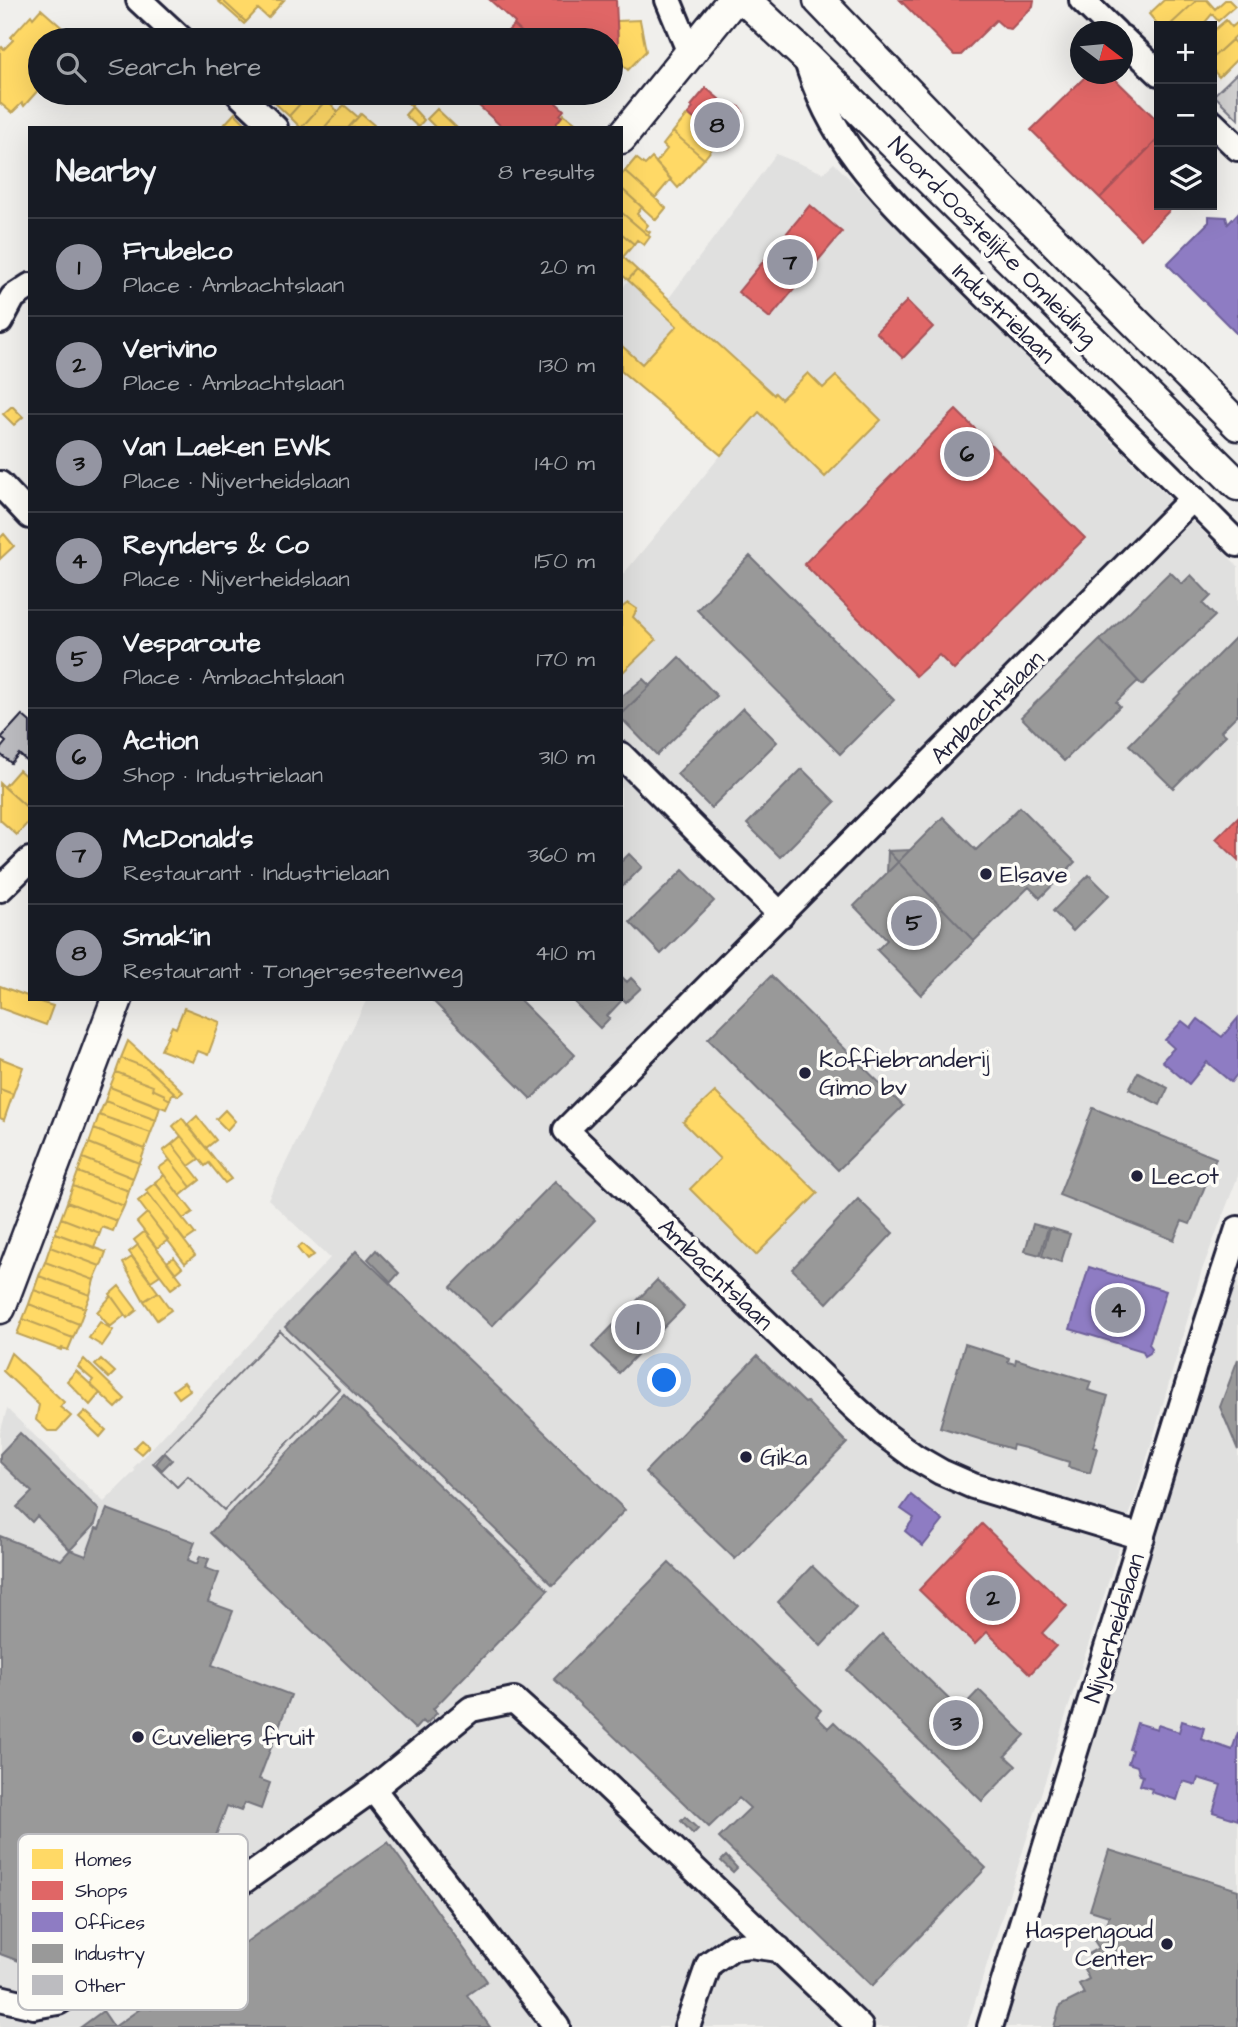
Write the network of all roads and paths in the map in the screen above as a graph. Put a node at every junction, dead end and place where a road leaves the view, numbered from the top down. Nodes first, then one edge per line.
1 (139, 0) edge
2 (668, 0) edge
3 (733, 0) edge
4 (746, 0) edge
5 (819, 0) edge
6 (1082, 0) edge
7 (1104, 21) edge
8 (169, 28) edge
9 (1133, 48) edge
10 (690, 53) junction
11 (806, 57) junction
12 (1154, 68) edge
13 (251, 105) edge
14 (273, 126) edge
15 (1217, 128) edge
16 (623, 136) edge
17 (1238, 148) edge
18 (28, 287) edge
19 (0, 321) edge
20 (1238, 425) edge
21 (0, 484) edge
22 (1238, 485) edge
23 (1193, 498) junction
24 (28, 514) edge
25 (1238, 544) edge
26 (623, 757) edge
27 (28, 862) edge
28 (0, 889) edge
29 (781, 915) junction
30 (116, 1001) edge
31 (1238, 1229) edge
32 (0, 1308) edge
33 (1142, 1537) junction
34 (373, 1789) junction
35 (248, 1878) edge
36 (779, 1950) junction
37 (0, 1998) edge
38 (18, 2002) edge
39 (557, 2027) edge
40 (687, 2027) edge
41 (860, 2027) edge
42 (990, 2027) edge

1 - 8 street
2 - 10 street
3 - 10 main road
4 - 11 main road, Noord-Oostelijke Omleiding
5 - 20 main road, Noord-Oostelijke Omleiding
6 - 7 street
9 - 12 street
10 - 16 main road
11 - 22 main road, Noord-Oostelijke Omleiding
11 - 23 street, Industrielaan
13 - 14 street
15 - 17 street
18 - 19 street
21 - 24 street
23 - 25 street, Industrielaan
23 - 29 street, Ambachtslaan
26 - 29 street
27 - 28 street
29 - 33 street, Ambachtslaan
30 - 32 main road
31 - 33 street, Nijverheidslaan
33 - 42 street, Nijverheidslaan
34 - 35 street
34 - 36 street
34 - 39 street
36 - 40 street
36 - 41 street
37 - 38 street

